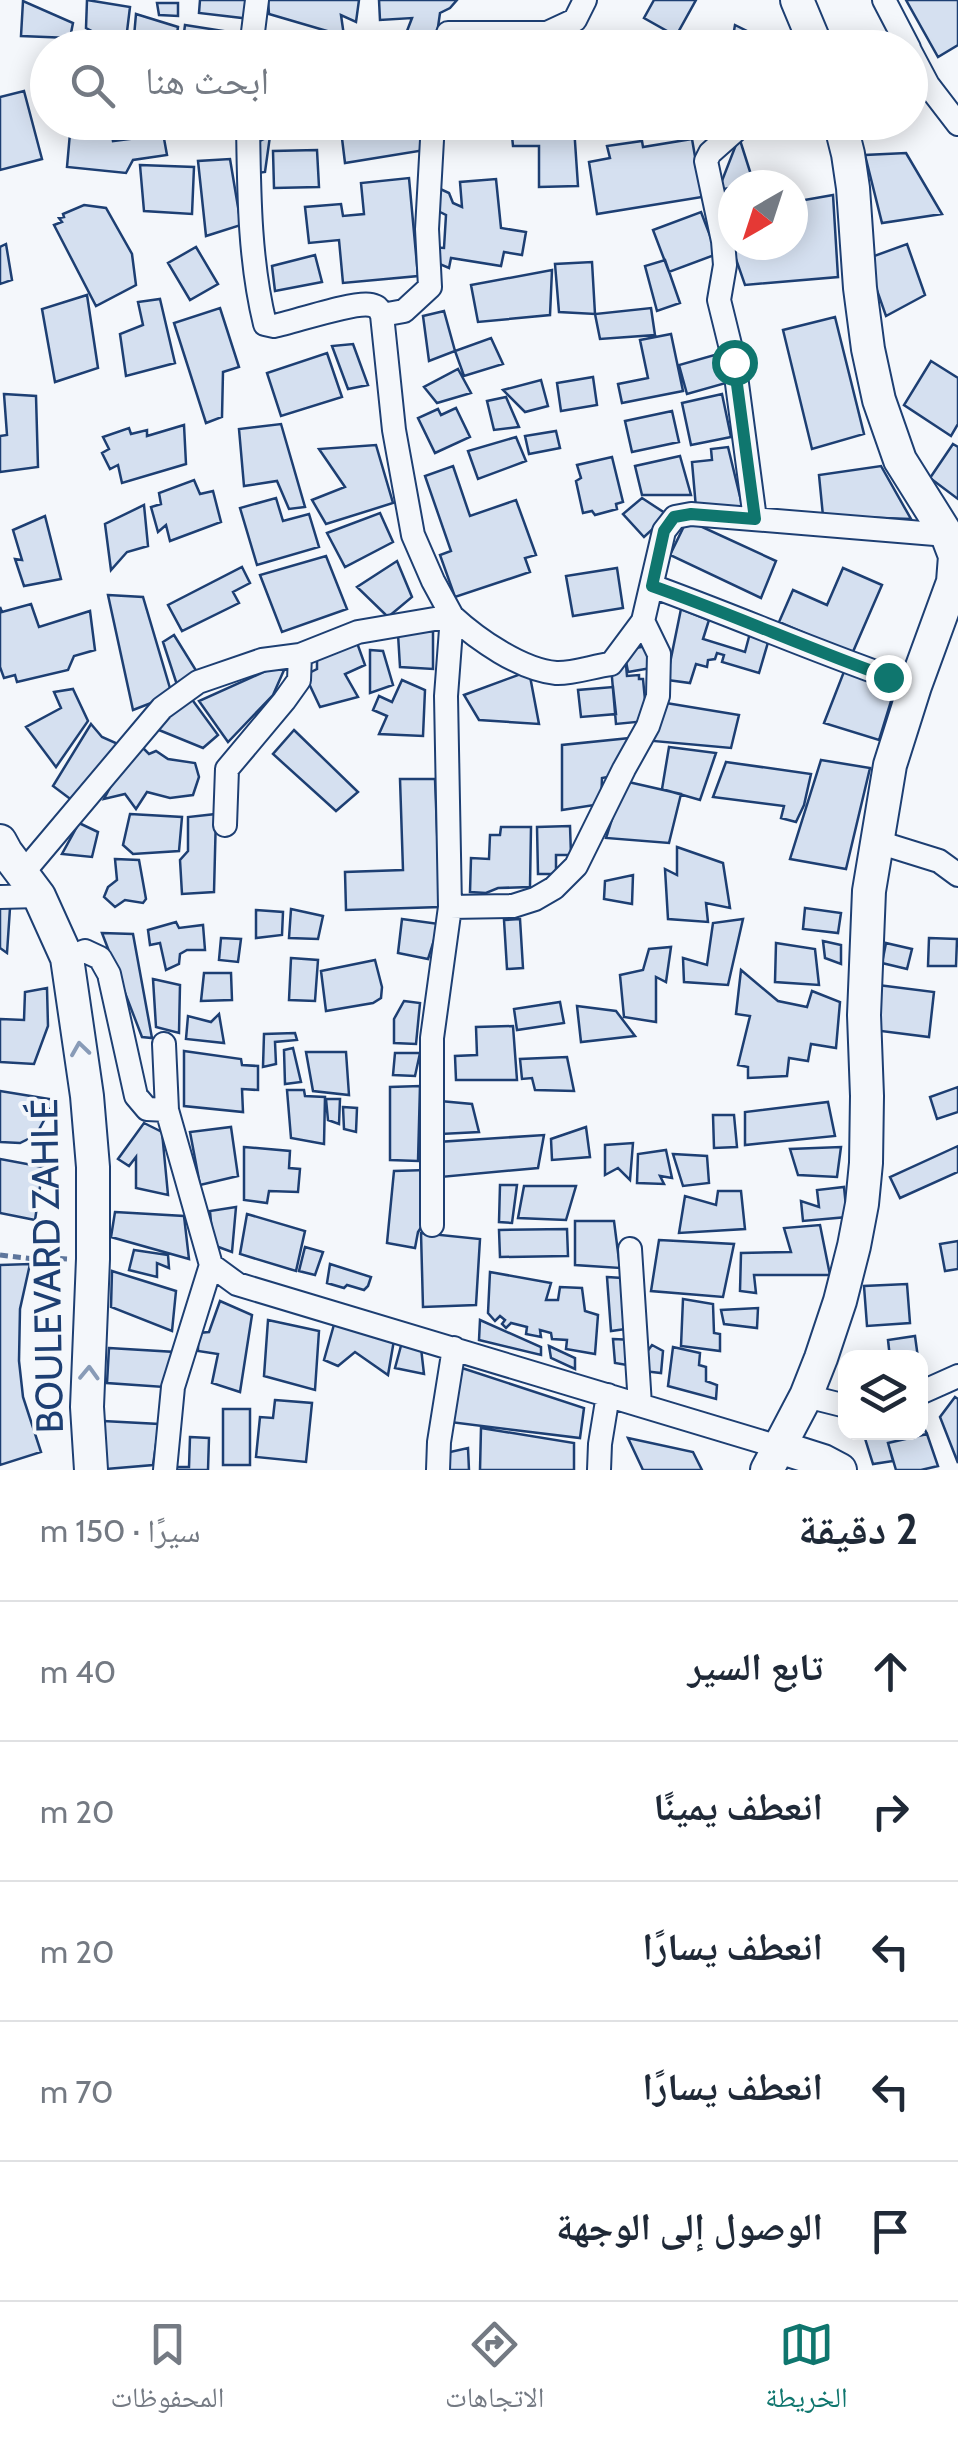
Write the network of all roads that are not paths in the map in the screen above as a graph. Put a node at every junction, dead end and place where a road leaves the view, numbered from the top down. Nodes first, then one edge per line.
1 (256, 0) edge
2 (585, 0) edge
3 (884, 0) edge
4 (252, 30) edge
5 (553, 30) edge
6 (899, 30) edge
7 (928, 85) edge
8 (958, 124) edge
9 (248, 140) edge
10 (431, 140) edge
11 (725, 140) edge
12 (844, 140) edge
13 (382, 315) junction
14 (755, 519) junction
15 (953, 549) edge
16 (652, 586) junction
17 (452, 616) junction
18 (643, 621) junction
19 (300, 656) junction
20 (914, 686) junction
21 (225, 825) dead end
22 (878, 842) junction
23 (11, 869) edge
24 (958, 874) edge
25 (450, 907) junction
26 (66, 958) junction
27 (164, 1044) dead end
28 (167, 1110) junction
29 (432, 1226) dead end
30 (630, 1250) dead end
31 (211, 1265) junction
32 (454, 1348) junction
33 (958, 1376) edge
34 (928, 1389) edge
35 (608, 1395) junction
36 (806, 1396) junction
37 (838, 1404) edge
38 (640, 1405) junction
39 (773, 1459) edge
40 (91, 1470) edge
41 (165, 1470) edge
42 (438, 1470) edge
43 (599, 1470) edge
44 (840, 1470) edge

1 - 4 street
2 - 5 street
3 - 6 street
7 - 8 street
9 - 13 street
10 - 13 street
11 - 14 street
12 - 15 street
13 - 17 street
14 - 15 street
14 - 16 street
15 - 20 street
16 - 18 street
16 - 20 street
17 - 18 street
17 - 19 street
17 - 25 street
18 - 25 street
19 - 21 street
19 - 23 street
20 - 22 street
22 - 24 street
22 - 36 street
23 - 26 street, BOULEVARD ZAHLÉ
25 - 29 street
26 - 28 street
40 -> 26 street, BOULEVARD ZAHLÉ
27 - 28 street
28 - 31 street
30 - 38 street
31 - 32 street
31 - 41 street
32 - 35 street
32 - 42 street
33 - 34 street
35 - 38 street
35 - 43 street
36 - 37 street
36 - 39 street
38 - 39 street
39 - 44 street

